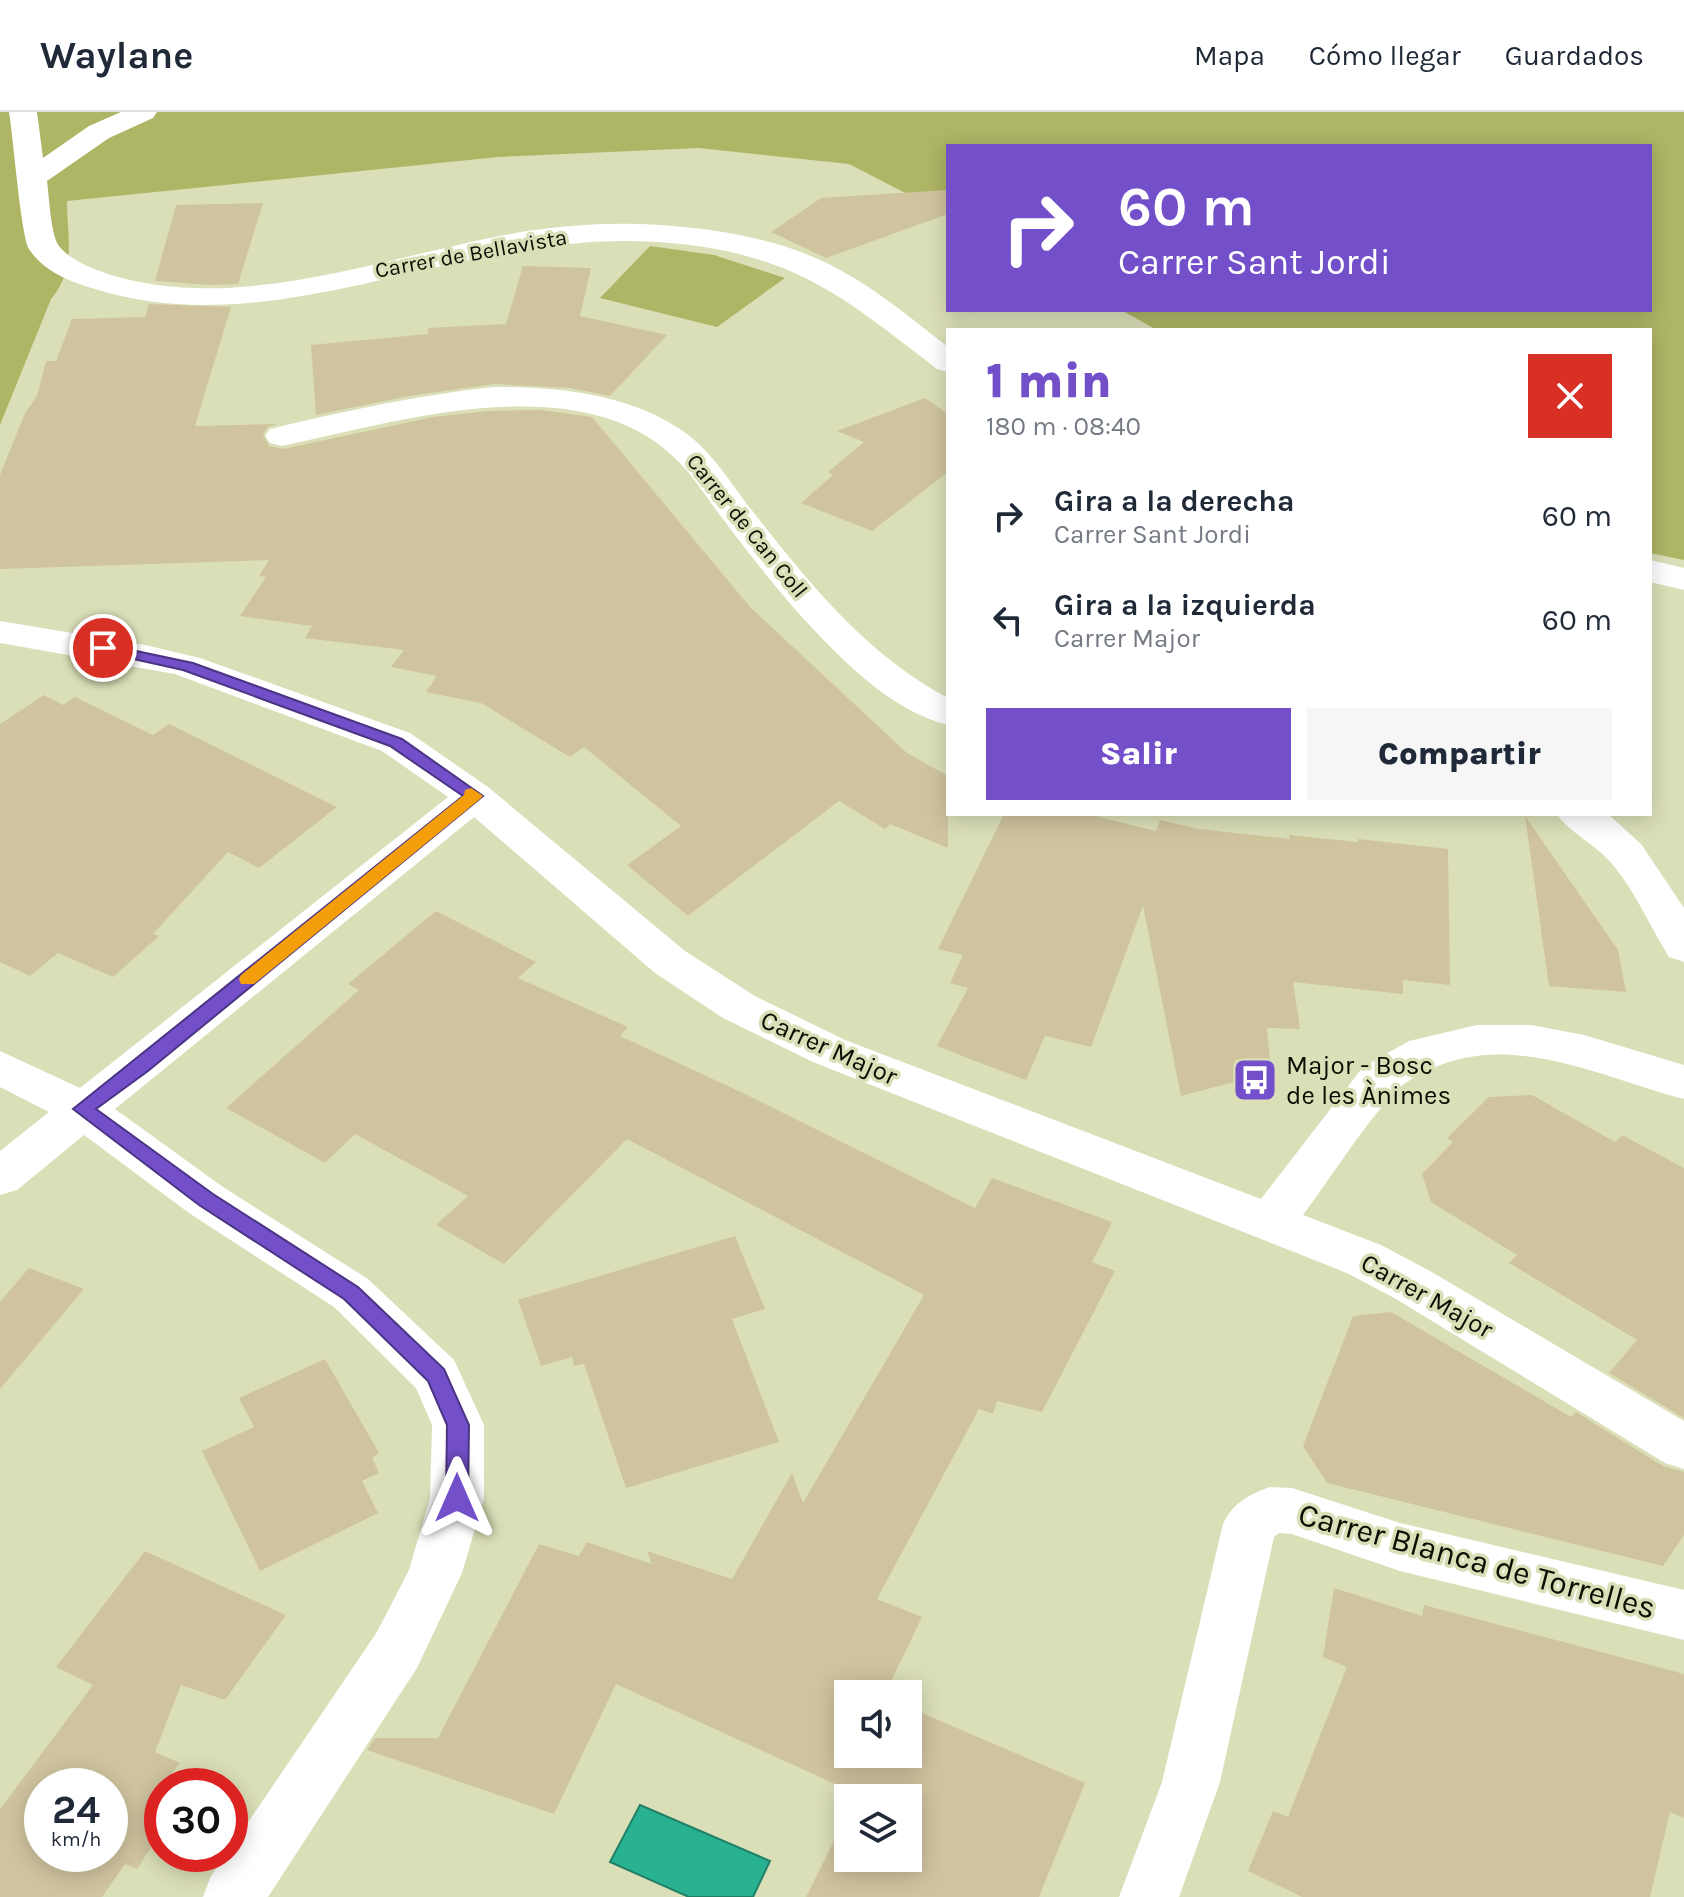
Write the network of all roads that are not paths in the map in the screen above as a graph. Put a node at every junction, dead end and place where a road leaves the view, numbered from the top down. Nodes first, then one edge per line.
1 (23, 112) edge
2 (143, 112) edge
3 (33, 178) junction
4 (946, 361) edge
5 (282, 436) dead end
6 (1652, 571) edge
7 (1684, 579) edge
8 (0, 632) edge
9 (946, 712) edge
10 (474, 796) junction
11 (1580, 816) edge
12 (1684, 947) edge
13 (0, 1067) edge
14 (1684, 1082) edge
15 (82, 1109) junction
16 (0, 1177) edge
17 (1272, 1221) junction
18 (1684, 1447) edge
19 (1684, 1615) edge
20 (233, 1897) edge
21 (1149, 1897) edge

1 - 3 street
2 - 3 street
3 - 4 street, Carrer de Bellavista
5 - 9 street, Carrer de Can Coll
6 - 7 street
8 - 10 street, Carrer Major
10 - 15 street
10 - 17 street, Carrer Major
11 - 12 street
13 - 15 street
14 - 17 street
15 - 16 street
15 - 20 street
17 - 18 street, Carrer Major
19 - 21 street, Carrer Blanca de Torrelles

